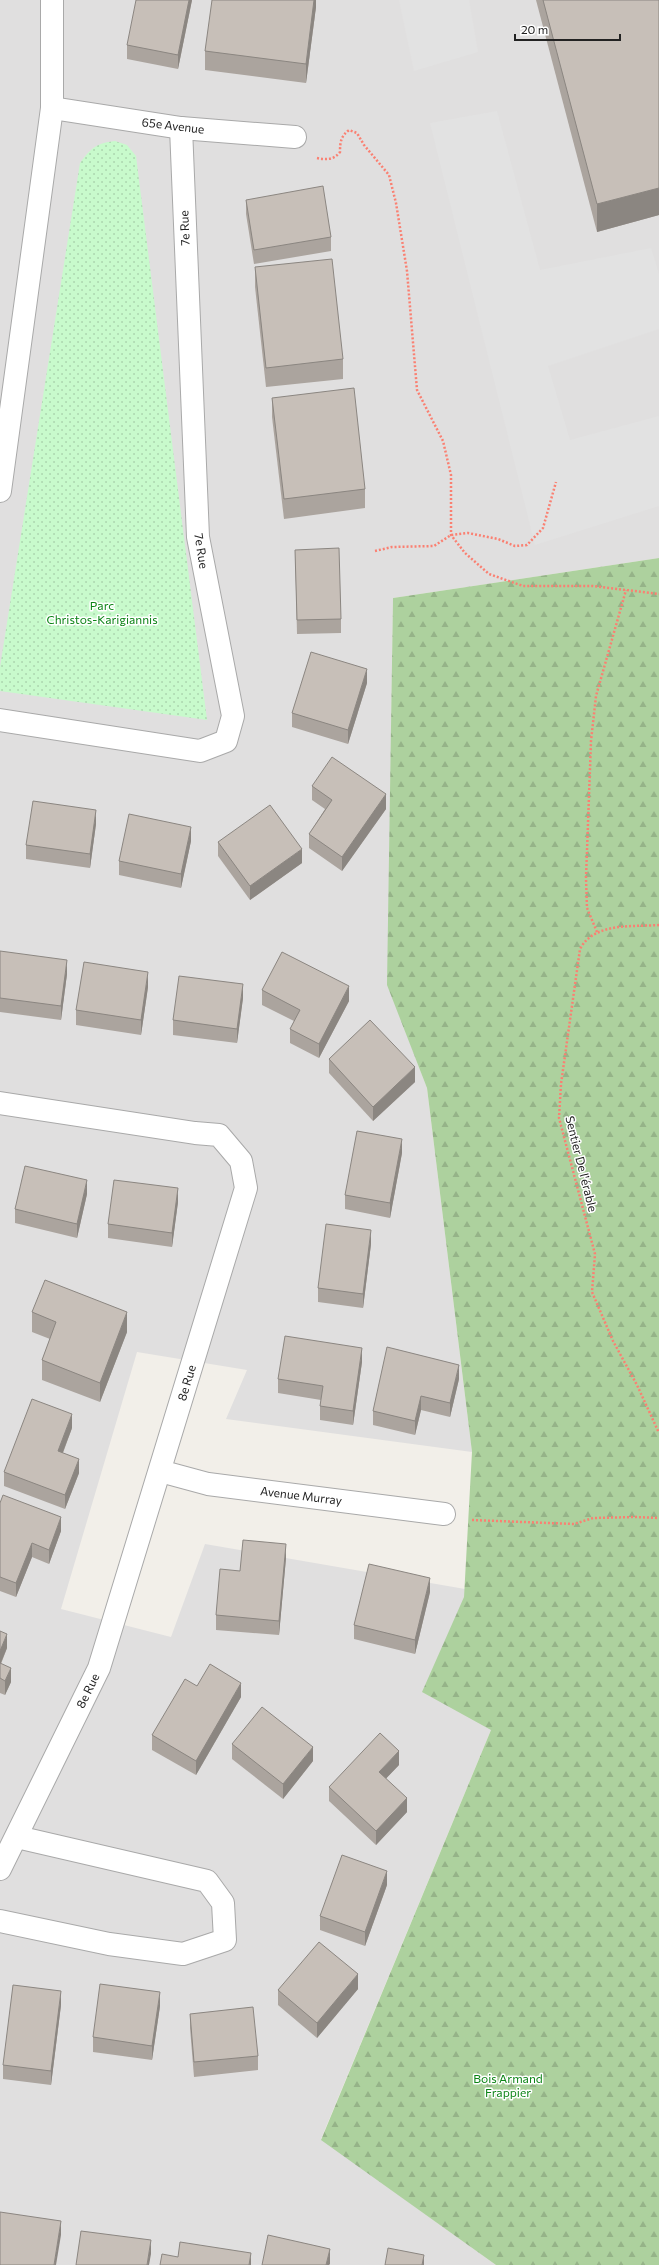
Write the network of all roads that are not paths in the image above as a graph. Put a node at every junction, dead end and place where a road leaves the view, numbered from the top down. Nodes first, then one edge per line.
1 (52, 0) edge
2 (52, 108) junction
3 (181, 128) junction
4 (295, 137) road end
5 (8, 377) edge
6 (0, 491) edge
7 (0, 720) edge
8 (0, 1103) edge
9 (160, 1471) junction
10 (444, 1514) dead end
11 (17, 1837) junction
12 (0, 1869) edge
13 (0, 1921) edge

1 - 2 street
2 - 3 street, 65e Avenue
2 - 5 street
3 - 4 street, 65e Avenue
3 - 7 street, 7e Rue
5 - 6 street
8 - 9 street, 8e Rue
9 - 10 street, Avenue Murray
9 - 11 street, 8e Rue
11 - 12 street, 8e Rue
11 - 13 street

